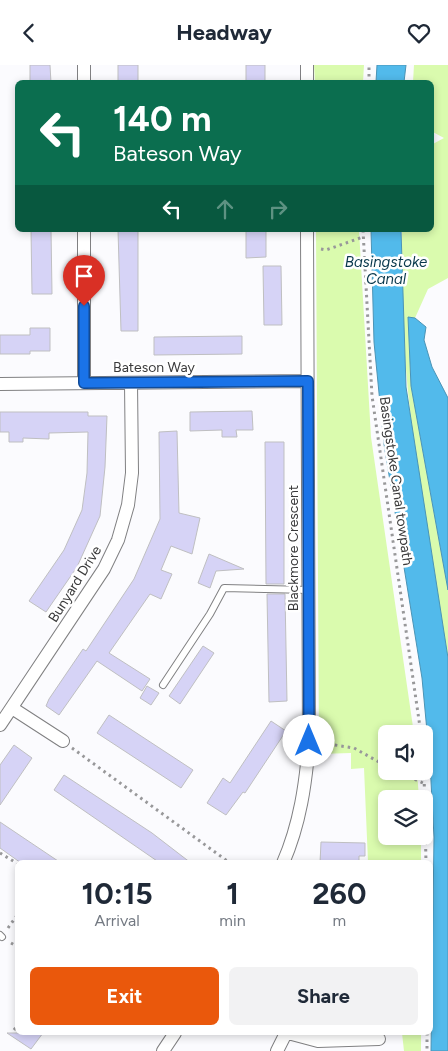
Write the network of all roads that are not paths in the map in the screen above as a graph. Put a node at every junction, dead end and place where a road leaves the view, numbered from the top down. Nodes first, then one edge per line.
1 (84, 65) edge
2 (307, 65) edge
3 (84, 80) edge
4 (307, 80) edge
5 (84, 232) edge
6 (307, 232) edge
7 (308, 381) junction
8 (84, 383) junction
9 (131, 383) junction
10 (0, 384) edge
11 (308, 590) junction
12 (163, 685) dead end
13 (12, 707) junction
14 (0, 725) edge
15 (63, 741) road end
16 (284, 860) edge
17 (174, 1035) edge
18 (286, 1035) edge
19 (295, 1035) edge
20 (376, 1043) edge
21 (163, 1051) edge
22 (278, 1051) edge

1 - 3 street
2 - 4 street
5 - 8 street
6 - 7 street, Blackmore Crescent
7 - 9 street, Bateson Way
7 - 11 street, Blackmore Crescent
8 - 9 street, Bateson Way
8 - 10 street, Bateson Way
9 - 13 street, Bunyard Drive
11 - 12 lane
11 - 16 street, Blackmore Crescent
13 - 14 street, Bunyard Drive
13 - 15 street
17 - 21 street
18 - 22 street
19 - 20 street

